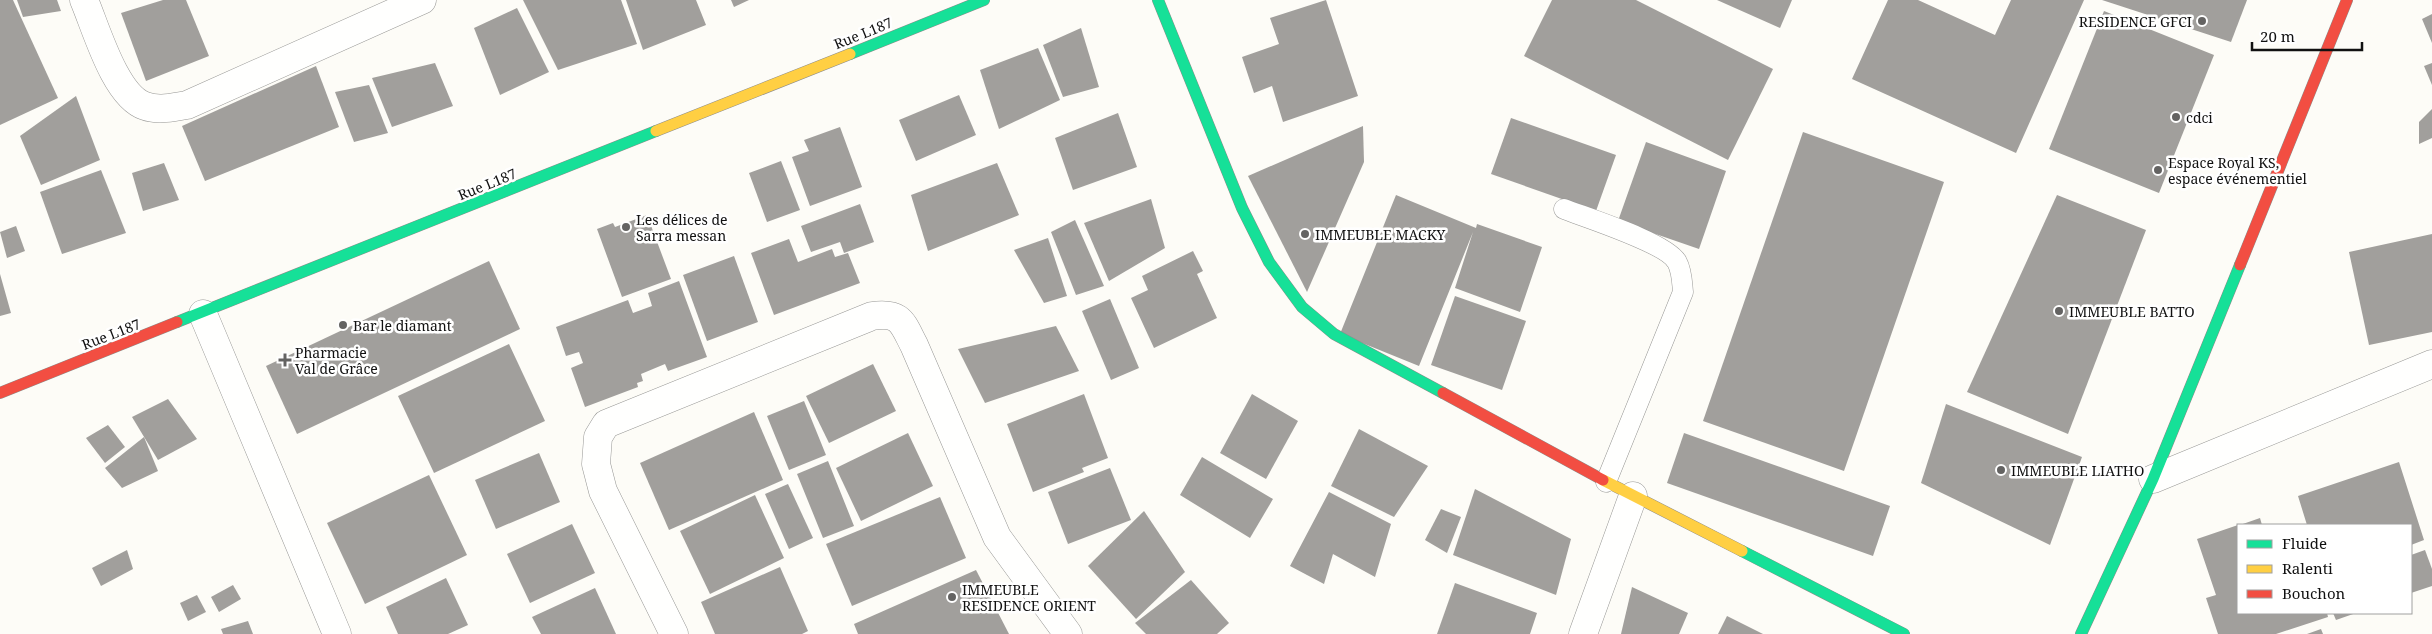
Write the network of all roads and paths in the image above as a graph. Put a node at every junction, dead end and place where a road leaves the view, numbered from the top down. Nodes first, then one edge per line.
1 (84, 0) edge
2 (422, 0) edge
3 (984, 0) edge
4 (1158, 0) edge
5 (2347, 0) edge
6 (1564, 209) dead end
7 (203, 314) junction
8 (2432, 364) edge
9 (0, 393) edge
10 (2153, 479) junction
11 (1606, 482) junction
12 (1633, 496) junction
13 (337, 634) edge
14 (674, 634) edge
15 (1068, 634) edge
16 (1583, 634) edge
17 (1904, 634) edge
18 (2081, 634) edge

1 - 2 street
3 - 7 street, Rue L187
4 - 11 street
5 - 10 street
6 - 11 lane
7 - 9 street, Rue L187
7 - 13 street
8 - 10 street
10 - 18 street
11 - 12 street
12 - 16 street
12 - 17 street
14 - 15 street

